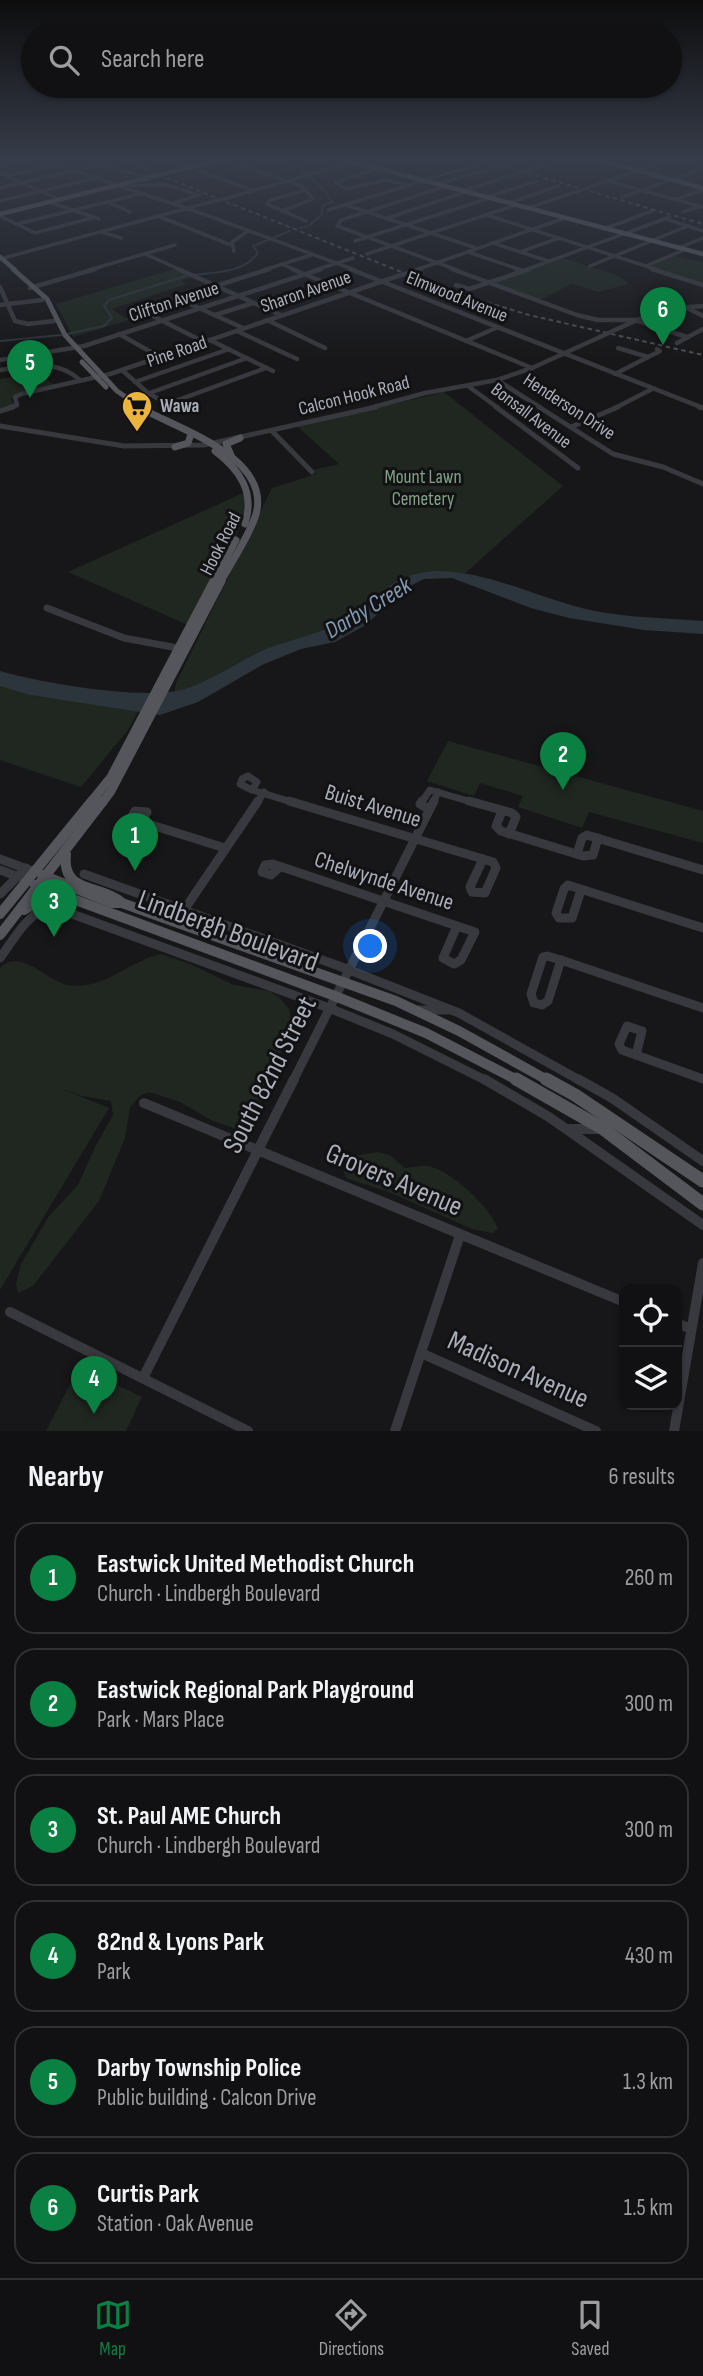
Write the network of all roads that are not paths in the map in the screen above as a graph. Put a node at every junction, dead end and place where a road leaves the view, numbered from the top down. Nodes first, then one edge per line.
1 (23, 227) edge
2 (59, 227) edge
3 (119, 227) edge
4 (186, 227) edge
5 (237, 227) edge
6 (339, 227) edge
7 (399, 227) edge
8 (415, 227) edge
9 (451, 227) edge
10 (525, 227) edge
11 (539, 227) edge
12 (596, 227) edge
13 (610, 227) edge
14 (643, 227) edge
15 (686, 227) edge
16 (532, 229) junction
17 (604, 229) junction
18 (248, 231) junction
19 (100, 232) junction
20 (432, 233) junction
21 (623, 234) junction
22 (366, 237) junction
23 (121, 238) dead end
24 (559, 238) junction
25 (703, 238) edge
26 (67, 241) junction
27 (355, 241) dead end
28 (652, 242) junction
29 (493, 243) junction
30 (175, 245) dead end
31 (232, 245) junction
32 (78, 246) dead end
33 (390, 246) junction
34 (588, 247) junction
35 (477, 248) junction
36 (677, 248) junction
37 (684, 250) junction
38 (234, 251) dead end
39 (467, 252) junction
40 (520, 252) junction
41 (145, 254) junction
42 (367, 254) dead end
43 (703, 254) edge
44 (312, 255) junction
45 (616, 257) junction
46 (353, 258) dead end
47 (0, 259) edge
48 (548, 262) junction
49 (436, 263) junction
50 (281, 264) junction
51 (335, 264) junction
52 (590, 266) dead end
53 (645, 266) junction
54 (523, 271) junction
55 (304, 274) junction
56 (380, 282) junction
57 (491, 283) junction
58 (214, 285) junction
59 (456, 285) dead end
60 (703, 285) edge
61 (0, 287) edge
62 (32, 287) junction
63 (349, 293) junction
64 (238, 296) junction
65 (176, 297) junction
66 (42, 300) junction
67 (254, 303) junction
68 (9, 304) junction
69 (0, 305) edge
70 (685, 306) junction
71 (703, 306) edge
72 (200, 308) junction
73 (215, 315) junction
74 (282, 315) junction
75 (703, 316) edge
76 (267, 320) junction
77 (635, 320) junction
78 (54, 321) junction
79 (160, 321) junction
80 (243, 328) junction
81 (497, 328) junction
82 (703, 329) edge
83 (237, 331) junction
84 (62, 334) junction
85 (119, 334) junction
86 (687, 337) junction
87 (207, 341) junction
88 (466, 341) junction
89 (677, 343) dead end
90 (325, 348) dead end
91 (618, 348) dead end
92 (74, 349) junction
93 (229, 349) junction
94 (657, 349) dead end
95 (563, 354) junction
96 (160, 357) junction
97 (648, 357) junction
98 (247, 358) junction
99 (297, 359) dead end
100 (0, 360) edge
101 (267, 368) junction
102 (532, 368) junction
103 (0, 370) edge
104 (122, 370) junction
105 (273, 371) dead end
106 (615, 374) junction
107 (100, 376) junction
108 (80, 380) junction
109 (497, 380) junction
110 (135, 382) junction
111 (468, 386) junction
112 (652, 388) junction
113 (148, 393) junction
114 (130, 400) junction
115 (167, 404) junction
116 (703, 408) edge
117 (178, 410) dead end
118 (0, 411) edge
119 (0, 426) edge
120 (571, 427) junction
121 (272, 431) junction
122 (190, 437) junction
123 (240, 438) junction
124 (214, 444) junction
125 (205, 445) junction
126 (175, 447) junction
127 (232, 456) junction
128 (578, 468) dead end
129 (312, 472) dead end
130 (703, 484) edge
131 (47, 608) dead end
132 (183, 649) junction
133 (145, 723) junction
134 (252, 790) dead end
135 (264, 793) junction
136 (502, 811) junction
137 (142, 822) dead end
138 (509, 834) junction
139 (598, 838) junction
140 (414, 839) junction
141 (225, 849) junction
142 (68, 850) junction
143 (577, 854) junction
144 (0, 859) edge
145 (483, 859) dead end
146 (280, 867) dead end
147 (0, 870) edge
148 (31, 870) junction
149 (703, 870) edge
150 (84, 874) dead end
151 (16, 876) junction
152 (27, 881) junction
153 (43, 882) junction
154 (581, 890) dead end
155 (0, 894) edge
156 (144, 895) junction
157 (68, 898) junction
158 (383, 901) junction
159 (122, 903) junction
160 (136, 909) junction
161 (184, 910) junction
162 (0, 914) edge
163 (17, 914) junction
164 (457, 926) junction
165 (703, 928) edge
166 (238, 930) junction
167 (0, 935) edge
168 (265, 955) junction
169 (0, 958) edge
170 (561, 960) junction
171 (244, 963) junction
172 (348, 969) junction
173 (238, 975) junction
174 (342, 982) junction
175 (332, 1002) junction
176 (703, 1008) edge
177 (416, 1010) junction
178 (459, 1013) junction
179 (439, 1040) junction
180 (636, 1056) dead end
181 (447, 1060) junction
182 (703, 1079) edge
183 (581, 1080) junction
184 (145, 1103) dead end
185 (591, 1105) junction
186 (602, 1128) junction
187 (568, 1129) junction
188 (258, 1150) junction
189 (703, 1161) edge
190 (703, 1181) edge
191 (703, 1204) edge
192 (703, 1225) edge
193 (460, 1235) junction
194 (703, 1263) edge
195 (619, 1300) edge
196 (10, 1312) dead end
197 (682, 1325) edge
198 (691, 1329) junction
199 (421, 1353) junction
200 (143, 1378) junction
201 (247, 1431) edge
202 (395, 1431) edge
203 (596, 1431) edge
204 (674, 1431) edge

1 - 2 street
3 - 19 street
4 - 31 street
5 - 18 street, Elmwood Avenue
6 - 22 street
7 - 22 street
8 - 20 street
9 - 20 street
10 - 16 street
11 - 16 street, Sharon Avenue
12 - 17 main road
13 - 17 street
14 - 21 street
15 - 28 street
16 - 24 street
16 - 29 street, Sharon Avenue
17 - 21 main road
18 - 31 street
18 - 44 street, Elmwood Avenue
19 - 23 street
19 - 26 street
20 - 33 street
20 - 35 street
21 - 28 main road
21 - 34 street
22 - 27 street
22 - 33 street
24 - 34 street
24 - 40 street
25 - 36 street
26 - 32 street
26 - 47 street
28 - 36 main road
28 - 45 street
29 - 35 street, Sharon Avenue
29 - 40 street
30 - 41 street
31 - 38 street
33 - 42 street
33 - 49 street
34 - 45 street
34 - 48 street
35 - 39 street, Sharon Avenue
36 - 37 main road
37 - 43 main road
37 - 53 street
39 - 49 street, Sharon Avenue
39 - 54 street
40 - 48 street
41 - 58 street
41 - 62 street
44 - 50 street
44 - 51 street, Elmwood Avenue
45 - 52 street
45 - 53 street
46 - 51 street, Clifton Avenue
47 - 62 main road, Hook Road
48 - 54 street
49 - 56 street, Sharon Avenue, bridge
49 - 57 street
50 - 55 street
50 - 58 street
51 - 55 street, Clifton Avenue
51 - 56 street, Elmwood Avenue
53 - 60 street
54 - 57 street
55 - 63 street
55 - 64 street, Clifton Avenue
56 - 63 street, Sharon Avenue
56 - 81 street, Elmwood Avenue
57 - 59 street
57 - 77 street
58 - 64 street
58 - 65 street
61 - 68 street
62 - 66 main road, Hook Road
62 - 84 main road, Hook Road
63 - 74 street, Sharon Avenue
63 - 88 street
64 - 67 street
64 - 72 street, Clifton Avenue
65 - 72 street
65 - 79 street
66 - 68 street
66 - 78 main road, Hook Road
67 - 73 street
67 - 74 street
68 - 69 street
68 - 78 street
70 - 71 street, Calcon Hook Road
70 - 75 street
70 - 77 street, Calcon Hook Road
72 - 73 street
72 - 79 street, Clifton Avenue
73 - 80 street
74 - 76 street, Sharon Avenue
76 - 80 street, Sharon Avenue
76 - 90 street
77 - 86 street
77 - 95 street, Calcon Hook Road, bridge
78 - 84 main road, Hook Road
79 - 85 street, Clifton Avenue
79 - 87 street
80 - 83 street, Sharon Avenue
81 - 88 street
81 - 95 street, Elmwood Avenue
82 - 86 street
83 - 87 street, Sharon Avenue
83 - 99 street
84 - 92 main road, Hook Road
85 - 92 street, Clifton Avenue
85 - 96 street
86 - 89 street
87 - 93 street
87 - 96 street, Sharon Avenue
88 - 102 street
91 - 97 street
92 - 100 street, Clifton Avenue
92 - 107 main road, Hook Road
93 - 98 street
93 - 110 street, Pine Road
94 - 97 street
95 - 102 street, Calcon Hook Road
95 - 106 street, Elmwood Avenue
96 - 104 street, Sharon Avenue
97 - 106 street
98 - 101 street
98 - 113 street
101 - 105 street
101 - 115 street
102 - 109 street, Calcon Hook Road
103 - 108 street
104 - 107 street, Sharon Avenue
104 - 110 street
106 - 112 street, Elmwood Avenue
107 - 108 street, Sharon Avenue
107 - 114 main road, Hook Road
107 - 122 main road, Hook Road
108 - 118 street, Sharon Avenue
109 - 111 street, Calcon Hook Road
109 - 120 street, Henderson Drive
110 - 113 street
111 - 121 street, Calcon Hook Road
111 - 128 street, Bonsall Avenue
112 - 116 street, Elmwood Avenue
112 - 120 street
113 - 114 street
113 - 115 street
114 - 124 main road, Hook Road
115 - 117 street
119 - 126 street, Calcon Hook Road
120 - 130 street, Henderson Drive
121 - 123 street, Calcon Hook Road
121 - 129 street
122 - 125 main road, Hook Road
122 - 126 main road
123 - 124 street, Calcon Hook Road
123 - 127 main road
124 - 125 street, Calcon Hook Road
124 - 127 main road, Hook Road
125 - 126 street, Calcon Hook Road
125 - 132 main road, Hook Road
127 - 132 main road, Hook Road
131 - 132 street
132 - 133 main road, Hook Road
133 - 142 main road
133 - 148 main road
134 - 135 street, Buist Avenue
135 - 140 street, Buist Avenue
135 - 141 street
136 - 138 street
136 - 138 street
136 - 140 street, South 82nd Street
137 - 141 street
138 - 143 street
139 - 143 street
139 - 143 street
139 - 149 street
140 - 145 street, Buist Avenue
140 - 158 street, South 82nd Street
141 - 161 street
142 - 153 main road
142 - 159 main road
144 - 148 street, Lindbergh Boulevard
146 - 158 street, Chelwynde Avenue
147 - 151 street, Lindbergh Boulevard
148 - 151 street
148 - 152 main road
148 - 153 main road, Lindbergh Boulevard
150 - 156 street, Lindbergh Boulevard
151 - 152 street, Lindbergh Boulevard
151 - 155 street
152 - 153 main road, Lindbergh Boulevard
152 - 162 main road
153 - 157 main road, Lindbergh Boulevard
153 - 159 main road, Lindbergh Boulevard
153 - 163 main road
154 - 165 street
156 - 160 street, Lindbergh Boulevard
156 - 161 street, Lindbergh Boulevard
157 - 163 main road
157 - 171 main road, Lindbergh Boulevard
158 - 164 street, Chelwynde Avenue
158 - 172 street, South 82nd Street
159 - 160 main road, Lindbergh Boulevard
160 - 168 main road, Lindbergh Boulevard
161 - 166 street, Lindbergh Boulevard
163 - 167 main road
164 - 164 street, Chelwynde Avenue
166 - 168 main road
166 - 172 street, Lindbergh Boulevard
168 - 174 main road, Lindbergh Boulevard
169 - 173 street, Lindbergh Boulevard
170 - 170 street
170 - 176 street
171 - 173 street
171 - 175 main road, Lindbergh Boulevard
172 - 174 street, South 82nd Street
172 - 178 street, Lindbergh Boulevard
173 - 175 street, Lindbergh Boulevard
174 - 175 street, South 82nd Street
174 - 177 main road, Lindbergh Boulevard
175 - 179 main road, Lindbergh Boulevard
175 - 181 street, Lindbergh Boulevard
175 - 188 street, South 82nd Street
177 - 178 street, Lindbergh Boulevard
177 - 185 main road, Lindbergh Boulevard
178 - 183 street, Lindbergh Boulevard
179 - 181 street
179 - 186 main road, Lindbergh Boulevard
180 - 182 street
181 - 187 street, Lindbergh Boulevard
183 - 185 street
183 - 189 street, Lindbergh Boulevard
184 - 188 street, Grovers Avenue
185 - 190 main road, Lindbergh Boulevard
186 - 187 street
186 - 191 main road, Lindbergh Boulevard
187 - 192 street, Lindbergh Boulevard
188 - 193 street, Grovers Avenue
188 - 200 street, South 82nd Street
193 - 195 street, Grovers Avenue
193 - 199 street
194 - 198 street
196 - 200 street
197 - 198 street
198 - 204 street
199 - 202 street
199 - 203 street, Madison Avenue
200 - 201 street

